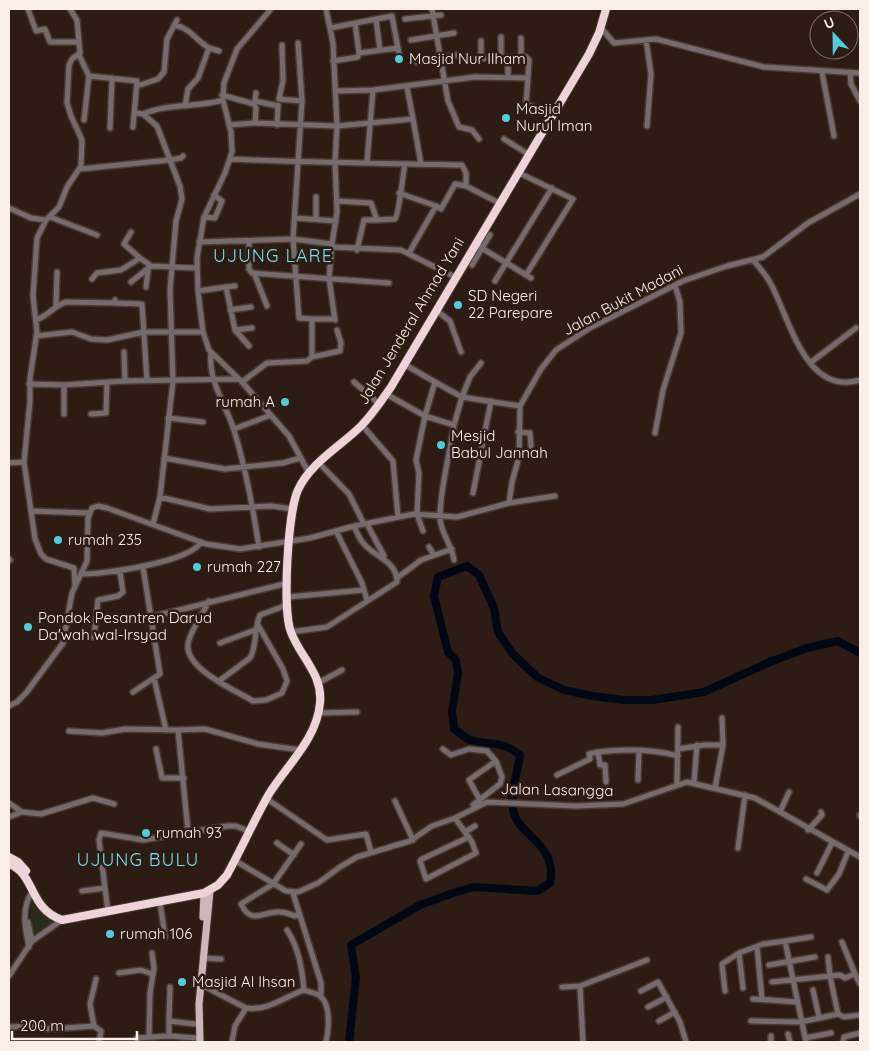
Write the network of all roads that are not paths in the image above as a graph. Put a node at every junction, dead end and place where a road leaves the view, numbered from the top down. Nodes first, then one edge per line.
1 (28, 9) edge
2 (70, 9) edge
3 (271, 9) edge
4 (326, 9) edge
5 (391, 9) edge
6 (432, 9) edge
7 (606, 9) edge
8 (441, 15) dead end
9 (392, 16) junction
10 (433, 16) junction
11 (376, 19) junction
12 (406, 19) dead end
13 (355, 23) junction
14 (601, 27) junction
15 (330, 28) junction
16 (454, 33) dead end
17 (436, 36) junction
18 (501, 38) dead end
19 (521, 38) dead end
20 (411, 40) dead end
21 (646, 40) junction
22 (481, 41) dead end
23 (78, 42) junction
24 (298, 43) dead end
25 (282, 45) dead end
26 (209, 48) junction
27 (380, 50) junction
28 (219, 52) dead end
29 (359, 53) junction
30 (79, 55) junction
31 (440, 57) junction
32 (521, 57) junction
33 (501, 58) junction
34 (508, 58) junction
35 (481, 59) junction
36 (334, 61) junction
37 (416, 62) dead end
38 (822, 72) junction
39 (850, 73) junction
40 (860, 73) edge
41 (89, 76) junction
42 (112, 78) junction
43 (508, 78) junction
44 (528, 78) junction
45 (444, 80) junction
46 (136, 86) junction
47 (407, 87) junction
48 (373, 90) junction
49 (335, 91) junction
50 (256, 93) dead end
51 (223, 98) junction
52 (859, 98) edge
53 (279, 99) junction
54 (302, 101) junction
55 (185, 106) junction
56 (278, 106) junction
57 (134, 113) junction
58 (553, 113) junction
59 (143, 114) junction
60 (414, 119) junction
61 (84, 120) dead end
62 (255, 123) junction
63 (370, 124) junction
64 (230, 125) junction
65 (277, 125) junction
66 (301, 125) junction
67 (337, 126) junction
68 (647, 126) dead end
69 (133, 127) dead end
70 (110, 128) dead end
71 (834, 136) dead end
72 (479, 139) dead end
73 (504, 140) dead end
74 (528, 154) junction
75 (182, 156) dead end
76 (230, 159) junction
77 (169, 160) junction
78 (335, 162) junction
79 (367, 162) junction
80 (297, 163) junction
81 (406, 164) junction
82 (421, 164) junction
83 (80, 169) junction
84 (518, 172) junction
85 (466, 186) junction
86 (552, 188) junction
87 (399, 193) junction
88 (860, 194) edge
89 (214, 195) junction
90 (316, 197) dead end
91 (337, 200) junction
92 (499, 203) junction
93 (436, 206) junction
94 (9, 208) edge
95 (204, 218) junction
96 (295, 218) junction
97 (316, 218) junction
98 (48, 219) junction
99 (377, 220) junction
100 (336, 221) junction
101 (131, 232) dead end
102 (97, 235) dead end
103 (490, 235) dead end
104 (293, 239) junction
105 (249, 241) junction
106 (199, 242) junction
107 (475, 244) junction
108 (332, 246) junction
109 (482, 249) junction
110 (357, 250) junction
111 (409, 253) junction
112 (140, 258) junction
113 (754, 261) junction
114 (506, 263) junction
115 (472, 265) dead end
116 (172, 267) junction
117 (149, 268) junction
118 (197, 268) junction
119 (58, 272) dead end
120 (254, 273) junction
121 (294, 275) junction
122 (455, 277) junction
123 (329, 278) junction
124 (92, 279) dead end
125 (495, 281) dead end
126 (131, 282) dead end
127 (389, 283) dead end
128 (675, 285) junction
129 (235, 286) dead end
130 (146, 287) dead end
131 (226, 288) junction
132 (198, 291) junction
133 (267, 306) dead end
134 (56, 307) junction
135 (251, 307) dead end
136 (230, 310) junction
137 (436, 310) junction
138 (312, 319) junction
139 (36, 320) junction
140 (252, 328) dead end
141 (856, 328) dead end
142 (235, 330) junction
143 (338, 330) dead end
144 (173, 331) junction
145 (144, 332) junction
146 (203, 332) junction
147 (36, 336) junction
148 (249, 346) dead end
149 (124, 352) dead end
150 (461, 352) dead end
151 (211, 354) junction
152 (312, 357) junction
153 (481, 363) dead end
154 (810, 363) junction
155 (404, 364) junction
156 (860, 380) edge
157 (125, 381) junction
158 (147, 381) junction
159 (173, 381) junction
160 (213, 381) junction
161 (240, 381) junction
162 (107, 382) junction
163 (354, 382) dead end
164 (435, 382) junction
165 (29, 384) junction
166 (64, 385) junction
167 (386, 394) junction
168 (462, 397) junction
169 (491, 401) junction
170 (379, 404) junction
171 (520, 406) junction
172 (64, 414) dead end
173 (91, 414) dead end
174 (271, 415) junction
175 (425, 416) junction
176 (168, 418) junction
177 (203, 422) dead end
178 (454, 424) junction
179 (362, 425) junction
180 (234, 429) junction
181 (518, 432) junction
182 (655, 433) dead end
183 (531, 447) dead end
184 (164, 458) junction
185 (300, 458) junction
186 (24, 462) junction
187 (9, 463) edge
188 (319, 463) junction
189 (244, 467) junction
190 (309, 473) junction
191 (473, 493) dead end
192 (555, 496) dead end
193 (160, 497) junction
194 (509, 503) junction
195 (253, 506) junction
196 (292, 509) junction
197 (31, 511) junction
198 (88, 513) junction
199 (416, 514) junction
200 (440, 516) junction
201 (398, 517) junction
202 (153, 524) junction
203 (366, 524) junction
204 (354, 526) junction
205 (336, 531) junction
206 (423, 531) dead end
207 (290, 541) junction
208 (201, 542) junction
209 (259, 547) junction
210 (429, 547) dead end
211 (452, 549) junction
212 (434, 555) junction
213 (385, 558) junction
214 (454, 560) dead end
215 (143, 567) junction
216 (120, 572) junction
217 (83, 574) junction
218 (397, 578) junction
219 (288, 583) junction
220 (75, 586) junction
221 (364, 590) junction
222 (367, 600) junction
223 (287, 601) junction
224 (209, 602) junction
225 (151, 617) junction
226 (257, 627) junction
227 (291, 632) junction
228 (65, 636) junction
229 (220, 643) dead end
230 (342, 670) dead end
231 (154, 678) junction
232 (219, 681) junction
233 (318, 683) junction
234 (133, 692) dead end
235 (9, 706) edge
236 (357, 712) dead end
237 (319, 713) junction
238 (722, 718) dead end
239 (678, 727) dead end
240 (166, 730) junction
241 (178, 730) junction
242 (69, 731) dead end
243 (723, 745) junction
244 (697, 746) junction
245 (443, 749) dead end
246 (678, 749) junction
247 (156, 750) dead end
248 (300, 750) junction
249 (638, 751) junction
250 (598, 752) junction
251 (678, 756) junction
252 (496, 762) junction
253 (557, 775) dead end
254 (184, 778) junction
255 (638, 780) dead end
256 (606, 782) dead end
257 (694, 782) junction
258 (677, 784) junction
259 (715, 788) junction
260 (789, 792) dead end
261 (744, 794) junction
262 (267, 799) junction
263 (480, 800) junction
264 (395, 801) dead end
265 (9, 803) edge
266 (114, 804) dead end
267 (22, 812) junction
268 (465, 812) junction
269 (780, 812) junction
270 (821, 812) dead end
271 (9, 817) edge
272 (455, 818) junction
273 (475, 826) dead end
274 (808, 830) junction
275 (188, 831) junction
276 (248, 831) junction
277 (467, 835) junction
278 (413, 840) junction
279 (277, 843) dead end
280 (832, 843) junction
281 (301, 844) dead end
282 (738, 848) dead end
283 (371, 852) junction
284 (848, 852) junction
285 (294, 855) junction
286 (9, 857) edge
287 (860, 857) edge
288 (234, 860) junction
289 (9, 864) edge
290 (817, 873) dead end
291 (806, 879) dead end
292 (273, 884) junction
293 (104, 888) junction
294 (32, 891) junction
295 (82, 891) dead end
296 (207, 892) junction
297 (293, 893) junction
298 (160, 902) junction
299 (108, 912) junction
300 (298, 914) junction
301 (62, 920) junction
302 (287, 930) dead end
303 (166, 937) dead end
304 (811, 937) dead end
305 (32, 941) junction
306 (785, 941) junction
307 (842, 942) dead end
308 (29, 947) junction
309 (757, 947) junction
310 (152, 953) dead end
311 (739, 954) junction
312 (815, 956) dead end
313 (828, 957) dead end
314 (203, 958) junction
315 (221, 959) dead end
316 (647, 960) dead end
317 (788, 962) junction
318 (769, 965) dead end
319 (119, 973) dead end
320 (152, 974) junction
321 (855, 974) junction
322 (9, 976) edge
323 (830, 976) junction
324 (96, 979) dead end
325 (792, 981) junction
326 (772, 982) dead end
327 (198, 983) junction
328 (860, 984) edge
329 (580, 986) junction
330 (170, 987) dead end
331 (562, 987) dead end
332 (743, 988) dead end
333 (304, 990) junction
334 (813, 990) dead end
335 (640, 991) dead end
336 (725, 991) dead end
337 (321, 997) junction
338 (667, 997) junction
339 (753, 999) dead end
340 (762, 999) junction
341 (797, 1002) junction
342 (648, 1007) dead end
343 (246, 1008) junction
344 (196, 1011) junction
345 (675, 1012) junction
346 (838, 1014) junction
347 (860, 1015) edge
348 (819, 1017) junction
349 (169, 1021) junction
350 (659, 1021) dead end
351 (751, 1021) dead end
352 (801, 1022) junction
353 (195, 1024) junction
354 (94, 1026) junction
355 (9, 1027) edge
356 (831, 1033) dead end
357 (860, 1033) edge
358 (788, 1034) dead end
359 (149, 1036) junction
360 (169, 1036) junction
361 (806, 1040) edge
362 (197, 1041) edge
363 (99, 1042) edge
364 (138, 1042) edge
365 (232, 1042) edge
366 (326, 1042) edge
367 (583, 1042) edge
368 (686, 1042) edge
369 (790, 1042) edge
370 (843, 1042) edge

1 - 23 street
2 - 23 street
3 - 51 street
4 - 15 street
5 - 9 street
6 - 10 street
7 - 14 highway, Jalan Jenderal Ahmad Yani
8 - 10 street
9 - 11 street
9 - 27 street
10 - 12 street
10 - 17 street
11 - 13 street
11 - 27 street
13 - 15 street
13 - 29 street
14 - 21 street
14 - 58 highway, Jalan Jenderal Ahmad Yani
15 - 36 street
16 - 17 street
17 - 20 street
17 - 31 street
18 - 33 street
19 - 32 street
21 - 38 street
21 - 68 street
22 - 35 street
23 - 30 street
24 - 54 street
25 - 53 street
26 - 28 street
26 - 46 street
26 - 55 street
27 - 29 street
29 - 36 street
30 - 41 street
30 - 83 street
31 - 35 street
31 - 37 street
31 - 45 street
32 - 34 street
32 - 44 street
33 - 34 street
33 - 35 street
34 - 43 street
36 - 49 street
38 - 39 street
38 - 71 street
39 - 40 street
39 - 52 street
41 - 42 street
41 - 61 street
42 - 46 street
42 - 70 street
43 - 44 street
43 - 45 street
44 - 58 street
45 - 47 street
45 - 72 street
46 - 57 street
47 - 48 street
47 - 60 street
48 - 49 street
48 - 63 street
49 - 67 street
50 - 56 street
51 - 55 street
51 - 62 street
51 - 64 street
53 - 54 street
53 - 56 street
54 - 66 street
55 - 59 street
56 - 65 street
57 - 59 street
57 - 69 street
58 - 74 highway, Jalan Jenderal Ahmad Yani
59 - 77 street
60 - 63 street
60 - 82 street
62 - 64 street
62 - 65 street
63 - 67 street
63 - 79 street
64 - 76 street
65 - 66 street
66 - 67 street
66 - 80 street
67 - 78 street
73 - 74 street
74 - 84 highway, Jalan Jenderal Ahmad Yani
75 - 77 street
76 - 80 street
76 - 89 street
77 - 83 street
77 - 116 street
78 - 79 street
78 - 80 street
78 - 91 street
79 - 81 street
80 - 96 street
81 - 82 street
81 - 87 street
82 - 85 street
83 - 98 street
84 - 86 street
84 - 92 highway, Jalan Jenderal Ahmad Yani
85 - 92 street
85 - 93 street
86 - 114 street
86 - 114 street
87 - 93 street
87 - 99 street
88 - 113 street, Jalan Bukit Madani
89 - 95 street
89 - 95 street
90 - 97 street
91 - 99 street
91 - 100 street
92 - 107 highway, Jalan Jenderal Ahmad Yani
93 - 111 street
94 - 98 street
95 - 106 street
96 - 97 street
96 - 104 street
97 - 100 street
98 - 102 street
98 - 139 street
99 - 110 street
100 - 108 street
101 - 112 street
103 - 109 street
104 - 105 street
104 - 108 street
104 - 121 street
105 - 106 street
105 - 120 street
106 - 118 street
107 - 109 street
107 - 122 highway, Jalan Jenderal Ahmad Yani
108 - 110 street
108 - 123 street
109 - 114 street
109 - 115 street
110 - 111 street
111 - 122 street
112 - 117 street
112 - 124 street
113 - 128 street, Jalan Bukit Madani
113 - 154 street
114 - 125 street
116 - 117 street
116 - 118 street
116 - 144 street
117 - 126 street
117 - 130 street
118 - 132 street
119 - 134 street
120 - 121 street
120 - 133 street
121 - 123 street
121 - 138 street
122 - 137 highway, Jalan Jenderal Ahmad Yani
123 - 127 street
123 - 138 street
128 - 171 street, Jalan Bukit Madani
128 - 182 street
129 - 131 street
131 - 132 street
131 - 136 street
132 - 146 street
134 - 139 street
134 - 145 street
135 - 136 street
136 - 142 street
137 - 150 street
137 - 155 highway, Jalan Jenderal Ahmad Yani
138 - 152 street
139 - 147 street
140 - 142 street
141 - 154 street
142 - 148 street
143 - 152 street
144 - 145 street
144 - 146 street
144 - 159 street
145 - 147 street
145 - 158 street
146 - 151 street
147 - 165 street
149 - 157 street
151 - 160 street
151 - 161 street
152 - 161 street
153 - 168 street
154 - 156 street
155 - 164 street
155 - 167 highway, Jalan Jenderal Ahmad Yani
157 - 158 street
157 - 162 street
158 - 159 street
159 - 160 street
159 - 176 street
160 - 161 street
160 - 180 street
161 - 174 street
162 - 166 street
162 - 173 street
163 - 170 street
164 - 168 street
164 - 175 street
165 - 166 street
165 - 186 street
166 - 172 street
167 - 170 highway, Jalan Jenderal Ahmad Yani
167 - 175 street
168 - 169 street
168 - 178 street
169 - 171 street
169 - 191 street
170 - 179 highway, Jalan Jenderal Ahmad Yani
171 - 181 street, Jalan Bukit Madani
174 - 180 street
174 - 185 street
175 - 178 street
175 - 199 street
176 - 177 street
176 - 184 street
178 - 200 street
179 - 188 highway, Jalan Jenderal Ahmad Yani
179 - 201 street
180 - 189 street
181 - 183 street
181 - 194 street, Jalan Bukit Madani
184 - 189 street
184 - 193 street
185 - 189 street
185 - 190 street
186 - 187 street
186 - 197 street
188 - 190 highway, Jalan Jenderal Ahmad Yani
188 - 203 street
189 - 195 street
190 - 196 highway, Jalan Jenderal Ahmad Yani
192 - 194 street
193 - 195 street
193 - 202 street
194 - 200 street
195 - 196 street
195 - 209 street
196 - 207 highway, Jalan Jenderal Ahmad Yani
197 - 198 street
197 - 220 street
198 - 202 street
198 - 217 street
199 - 200 street
199 - 201 street
199 - 206 street
200 - 211 street
201 - 203 street
202 - 208 street
203 - 204 street
203 - 213 street
204 - 205 street
204 - 213 street
205 - 207 street
205 - 221 street
207 - 209 street
207 - 219 highway, Jalan Jenderal Ahmad Yani
208 - 209 street
208 - 215 street
210 - 212 street
211 - 212 street
211 - 214 street
212 - 218 street
213 - 218 street
215 - 216 street
215 - 225 street
216 - 217 street
216 - 228 street
217 - 220 street
218 - 222 street
219 - 223 highway, Jalan Jenderal Ahmad Yani
219 - 224 street
220 - 228 street
221 - 222 street
221 - 223 street
222 - 227 street
223 - 226 street
223 - 227 highway, Jalan Jenderal Ahmad Yani
224 - 225 street
224 - 232 street
225 - 231 street
226 - 229 street
226 - 232 street
226 - 232 street
227 - 233 highway, Jalan Jenderal Ahmad Yani
228 - 235 street
230 - 233 street
231 - 234 street
231 - 240 street
233 - 237 highway, Jalan Jenderal Ahmad Yani
236 - 237 street
237 - 248 highway, Jalan Jenderal Ahmad Yani
238 - 243 street
239 - 246 street
240 - 241 street
240 - 242 street
241 - 248 street
241 - 254 street
243 - 244 street
243 - 259 street
244 - 246 street
244 - 257 street
245 - 252 street
246 - 251 street
247 - 254 street
248 - 262 highway, Jalan Jenderal Ahmad Yani
249 - 250 street
249 - 251 street
249 - 255 street
250 - 253 street
250 - 256 street
251 - 258 street
252 - 263 street
252 - 263 street
254 - 275 street
257 - 258 street, Jalan Lasangga
257 - 259 street, Jalan Lasangga
258 - 268 street, Jalan Lasangga
259 - 261 street, Jalan Lasangga
260 - 269 street
261 - 269 street, Jalan Lasangga
261 - 282 street
262 - 276 highway, Jalan Jenderal Ahmad Yani
262 - 283 street
263 - 268 street
264 - 278 street
265 - 267 street
266 - 267 street
267 - 271 street
268 - 272 street, Jalan Lasangga
269 - 274 street, Jalan Lasangga
270 - 274 street
272 - 277 street
272 - 278 street, Jalan Lasangga
273 - 277 street
274 - 280 street, Jalan Lasangga
275 - 276 street
275 - 293 street
276 - 288 highway, Jalan Jenderal Ahmad Yani
277 - 277 street
278 - 283 street, Jalan Lasangga
279 - 285 street
280 - 284 street, Jalan Lasangga
280 - 290 street
281 - 285 street
283 - 297 street, Jalan Lasangga
284 - 287 street, Jalan Lasangga
284 - 291 street
285 - 292 street
286 - 294 highway
288 - 292 street
288 - 296 highway, Jalan Jenderal Ahmad Yani
289 - 294 highway
292 - 297 street
292 - 300 street
293 - 295 street
293 - 299 street
294 - 301 highway
294 - 305 street
294 - 308 street
296 - 298 highway
296 - 314 main road
296 - 327 main road
297 - 300 street
298 - 299 highway
298 - 303 street
299 - 301 highway
300 - 337 street
301 - 305 street
302 - 333 street
304 - 306 street
305 - 308 street
306 - 309 street
306 - 317 street
307 - 321 street
308 - 322 street
309 - 311 street
309 - 340 street
310 - 320 street
311 - 332 street
311 - 336 street
312 - 317 street
313 - 323 street
314 - 315 street
314 - 327 main road
316 - 329 street
317 - 318 street
317 - 325 street
319 - 320 street
320 - 359 street
321 - 323 street
321 - 328 street
323 - 325 street
323 - 346 street
324 - 354 street
325 - 326 street
325 - 341 street
327 - 343 street
327 - 344 main road
329 - 331 street
329 - 367 street
330 - 349 street
333 - 337 street
333 - 343 street
334 - 348 street
335 - 338 street
337 - 366 street
338 - 342 street
338 - 345 street
339 - 340 street
340 - 341 street
341 - 352 street
343 - 365 street
344 - 353 main road
344 - 362 main road
345 - 350 street
345 - 368 street
346 - 347 street
346 - 348 street
348 - 352 street
349 - 353 street
349 - 360 street
351 - 352 street
352 - 361 street
353 - 362 main road
354 - 355 street
354 - 363 street
356 - 361 street
357 - 370 street
358 - 369 street
359 - 360 street
359 - 364 street
360 - 362 street

